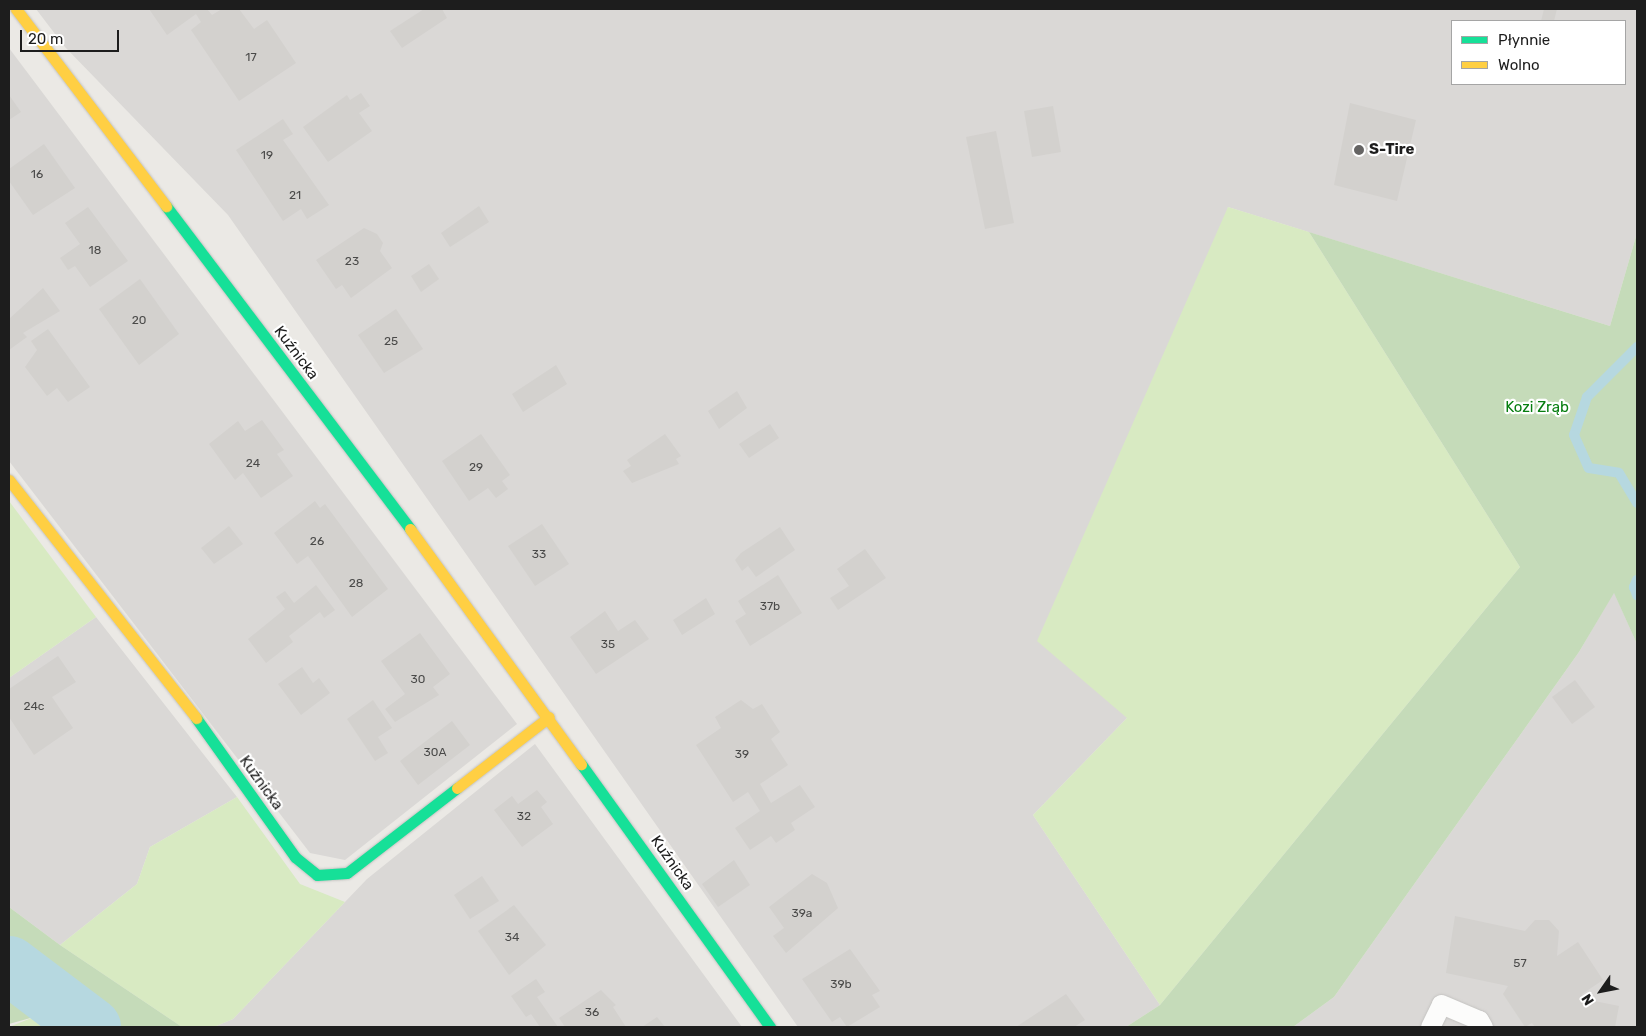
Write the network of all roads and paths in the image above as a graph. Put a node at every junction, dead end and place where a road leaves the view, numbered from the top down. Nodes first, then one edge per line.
1 (16, 9) edge
2 (9, 480) edge
3 (549, 717) junction
4 (770, 1027) edge
5 (1430, 1027) edge
6 (1484, 1027) edge

1 - 3 street, Kuźnicka
2 - 3 street, Kuźnicka
3 - 4 street, Kuźnicka
5 - 6 lane

